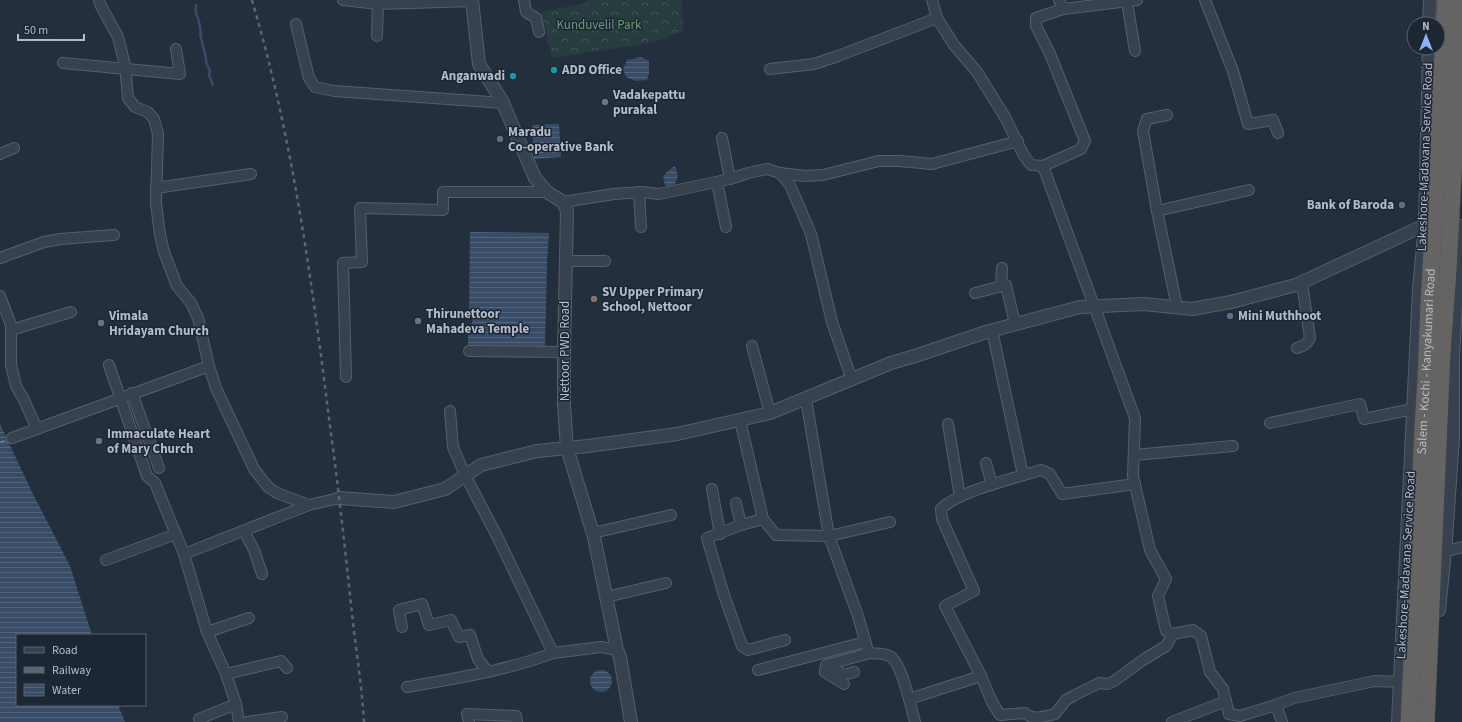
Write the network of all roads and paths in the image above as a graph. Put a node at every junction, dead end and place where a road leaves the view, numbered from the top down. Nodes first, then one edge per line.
1 (100, 0) edge
2 (343, 0) edge
3 (524, 0) edge
4 (932, 0) edge
5 (1205, 0) edge
6 (1430, 0) edge
7 (1446, 0) edge
8 (1462, 0) edge
9 (472, 1) edge
10 (1132, 1) edge
11 (378, 4) junction
12 (1061, 5) edge
13 (1429, 16) edge
14 (937, 18) junction
15 (296, 24) dead end
16 (539, 32) dead end
17 (377, 36) dead end
18 (176, 49) dead end
19 (1135, 51) dead end
20 (1429, 56) edge
21 (63, 63) dead end
22 (126, 68) junction
23 (770, 69) dead end
24 (504, 104) junction
25 (1167, 115) dead end
26 (1278, 132) dead end
27 (722, 138) dead end
28 (1018, 140) junction
29 (14, 148) dead end
30 (0, 154) edge
31 (1043, 166) junction
32 (780, 173) junction
33 (252, 174) dead end
34 (730, 179) junction
35 (717, 182) junction
36 (156, 188) junction
37 (1249, 190) dead end
38 (547, 192) junction
39 (639, 192) junction
40 (563, 202) junction
41 (1157, 211) junction
42 (1425, 225) junction
43 (1458, 226) edge
44 (641, 227) dead end
45 (726, 227) dead end
46 (114, 235) dead end
47 (0, 258) edge
48 (566, 261) junction
49 (605, 261) dead end
50 (1002, 268) dead end
51 (1302, 283) junction
52 (1001, 286) junction
53 (975, 293) dead end
54 (0, 296) edge
55 (1094, 306) junction
56 (1177, 307) junction
57 (71, 312) dead end
58 (1015, 324) junction
59 (11, 330) junction
60 (992, 330) junction
61 (752, 346) dead end
62 (1297, 348) dead end
63 (469, 351) dead end
64 (564, 352) junction
65 (109, 365) dead end
66 (209, 366) junction
67 (346, 377) dead end
68 (852, 380) junction
69 (132, 393) junction
70 (1457, 396) edge
71 (120, 398) junction
72 (806, 399) junction
73 (1413, 409) junction
74 (450, 411) dead end
75 (770, 413) junction
76 (740, 420) junction
77 (1270, 423) dead end
78 (948, 424) dead end
79 (1418, 427) junction
80 (37, 429) junction
81 (12, 438) dead end
82 (1233, 446) dead end
83 (567, 448) junction
84 (1134, 455) junction
85 (986, 463) dead end
86 (159, 468) dead end
87 (465, 475) junction
88 (1023, 475) junction
89 (1135, 484) junction
90 (992, 485) junction
91 (712, 489) dead end
92 (960, 497) junction
93 (339, 498) joint
94 (736, 503) dead end
95 (309, 506) junction
96 (671, 514) dead end
97 (763, 519) junction
98 (890, 522) dead end
99 (741, 525) junction
100 (244, 531) junction
101 (176, 534) junction
102 (593, 534) junction
103 (720, 534) junction
104 (829, 536) junction
105 (1462, 547) edge
106 (1444, 552) junction
107 (184, 554) junction
108 (106, 560) dead end
109 (262, 574) dead end
110 (666, 583) dead end
111 (606, 597) junction
112 (249, 618) dead end
113 (402, 626) dead end
114 (207, 632) junction
115 (1173, 634) junction
116 (785, 640) dead end
117 (865, 642) junction
118 (617, 650) junction
119 (553, 653) junction
120 (870, 653) junction
121 (829, 664) junction
122 (287, 668) dead end
123 (758, 670) dead end
124 (488, 672) junction
125 (854, 672) dead end
126 (226, 674) junction
127 (981, 676) junction
128 (1400, 682) junction
129 (844, 684) dead end
130 (407, 687) dead end
131 (909, 700) junction
132 (1226, 701) junction
133 (236, 704) junction
134 (1276, 705) junction
135 (282, 716) dead end
136 (199, 719) dead end
137 (516, 719) edge
138 (239, 722) edge
139 (247, 722) edge
140 (469, 722) edge
141 (631, 722) edge
142 (914, 722) edge
143 (1172, 722) edge
144 (1282, 722) edge
145 (1398, 722) edge
146 (1409, 722) edge
147 (1426, 722) edge
148 (1433, 722) edge

1 - 22 street
2 - 11 street
3 - 16 street
4 - 14 street
5 - 26 street
6 - 13 street
7 - 79 highway, Salem - Kochi - Kanyakumari Road
8 - 43 highway, Salem - Kochi - Kanyakumari Road
9 - 11 street
9 - 24 street
10 - 12 street
10 - 19 street
11 - 17 street
12 - 31 street
14 - 23 street
14 - 28 street
15 - 24 street
18 - 22 street
20 - 42 street, Lakeshore-Madavana Service Road
21 - 22 street
22 - 36 street
24 - 38 street
25 - 41 street
27 - 34 street
28 - 31 street
28 - 32 street
29 - 30 street
31 - 55 street
32 - 34 street
32 - 68 street
33 - 36 street
34 - 35 street
35 - 39 street
35 - 45 street
36 - 66 street
37 - 41 street
38 - 40 street
38 - 67 street
39 - 40 street
39 - 44 street
40 - 48 street, Nettoor PWD Road
41 - 56 street
42 - 51 street
42 - 73 street, Lakeshore-Madavana Service Road
43 - 70 street
43 - 147 highway, Salem - Kochi - Kanyakumari Road
46 - 47 street
48 - 49 street
48 - 64 street, Nettoor PWD Road
50 - 52 street
51 - 56 street
51 - 62 street
52 - 53 street
52 - 58 street
54 - 59 street
55 - 56 street
55 - 58 street
55 - 84 street
57 - 59 street
58 - 60 street
59 - 80 street
60 - 68 street
60 - 88 street
61 - 75 street
63 - 64 street
64 - 83 street, Nettoor PWD Road
65 - 71 street
66 - 69 street
66 - 95 street
68 - 72 street
69 - 71 street
69 - 86 street
70 - 106 street
71 - 80 street
71 - 101 street
72 - 75 street
72 - 104 street
73 - 77 street
73 - 79 street, Lakeshore-Madavana Service Road
74 - 87 street
75 - 76 street
76 - 83 street
76 - 97 street
78 - 92 street
79 - 128 street, Lakeshore-Madavana Service Road
79 - 146 highway, Salem - Kochi - Kanyakumari Road
80 - 81 street
82 - 84 street
83 - 87 street
83 - 102 street, Nettoor PWD Road
84 - 89 street
85 - 90 street
87 - 93 street
87 - 119 street
88 - 89 street
88 - 90 street
89 - 115 street
90 - 92 street
91 - 103 street
92 - 127 street
93 - 95 street
94 - 99 street
95 - 100 street
96 - 102 street
97 - 99 street
97 - 104 street
98 - 104 street
99 - 103 street
100 - 107 street
100 - 109 street
101 - 107 street
101 - 108 street
102 - 111 street, Nettoor PWD Road
103 - 116 street
104 - 117 street
105 - 106 street
106 - 148 street
107 - 114 street
110 - 111 street
111 - 118 street, Nettoor PWD Road
112 - 114 street
113 - 124 street
114 - 126 street
115 - 127 street
115 - 132 street
117 - 120 street
117 - 123 street
118 - 119 street
118 - 141 street, Nettoor PWD Road
119 - 124 street
120 - 121 street
120 - 131 street
121 - 125 street
121 - 129 street
122 - 126 street
124 - 130 street
126 - 133 street
127 - 131 street
128 - 134 street
128 - 145 street, Lakeshore-Madavana Service Road
131 - 142 street
132 - 134 street
132 - 143 street
133 - 136 street
133 - 138 street
134 - 144 street
135 - 139 street
137 - 140 street

